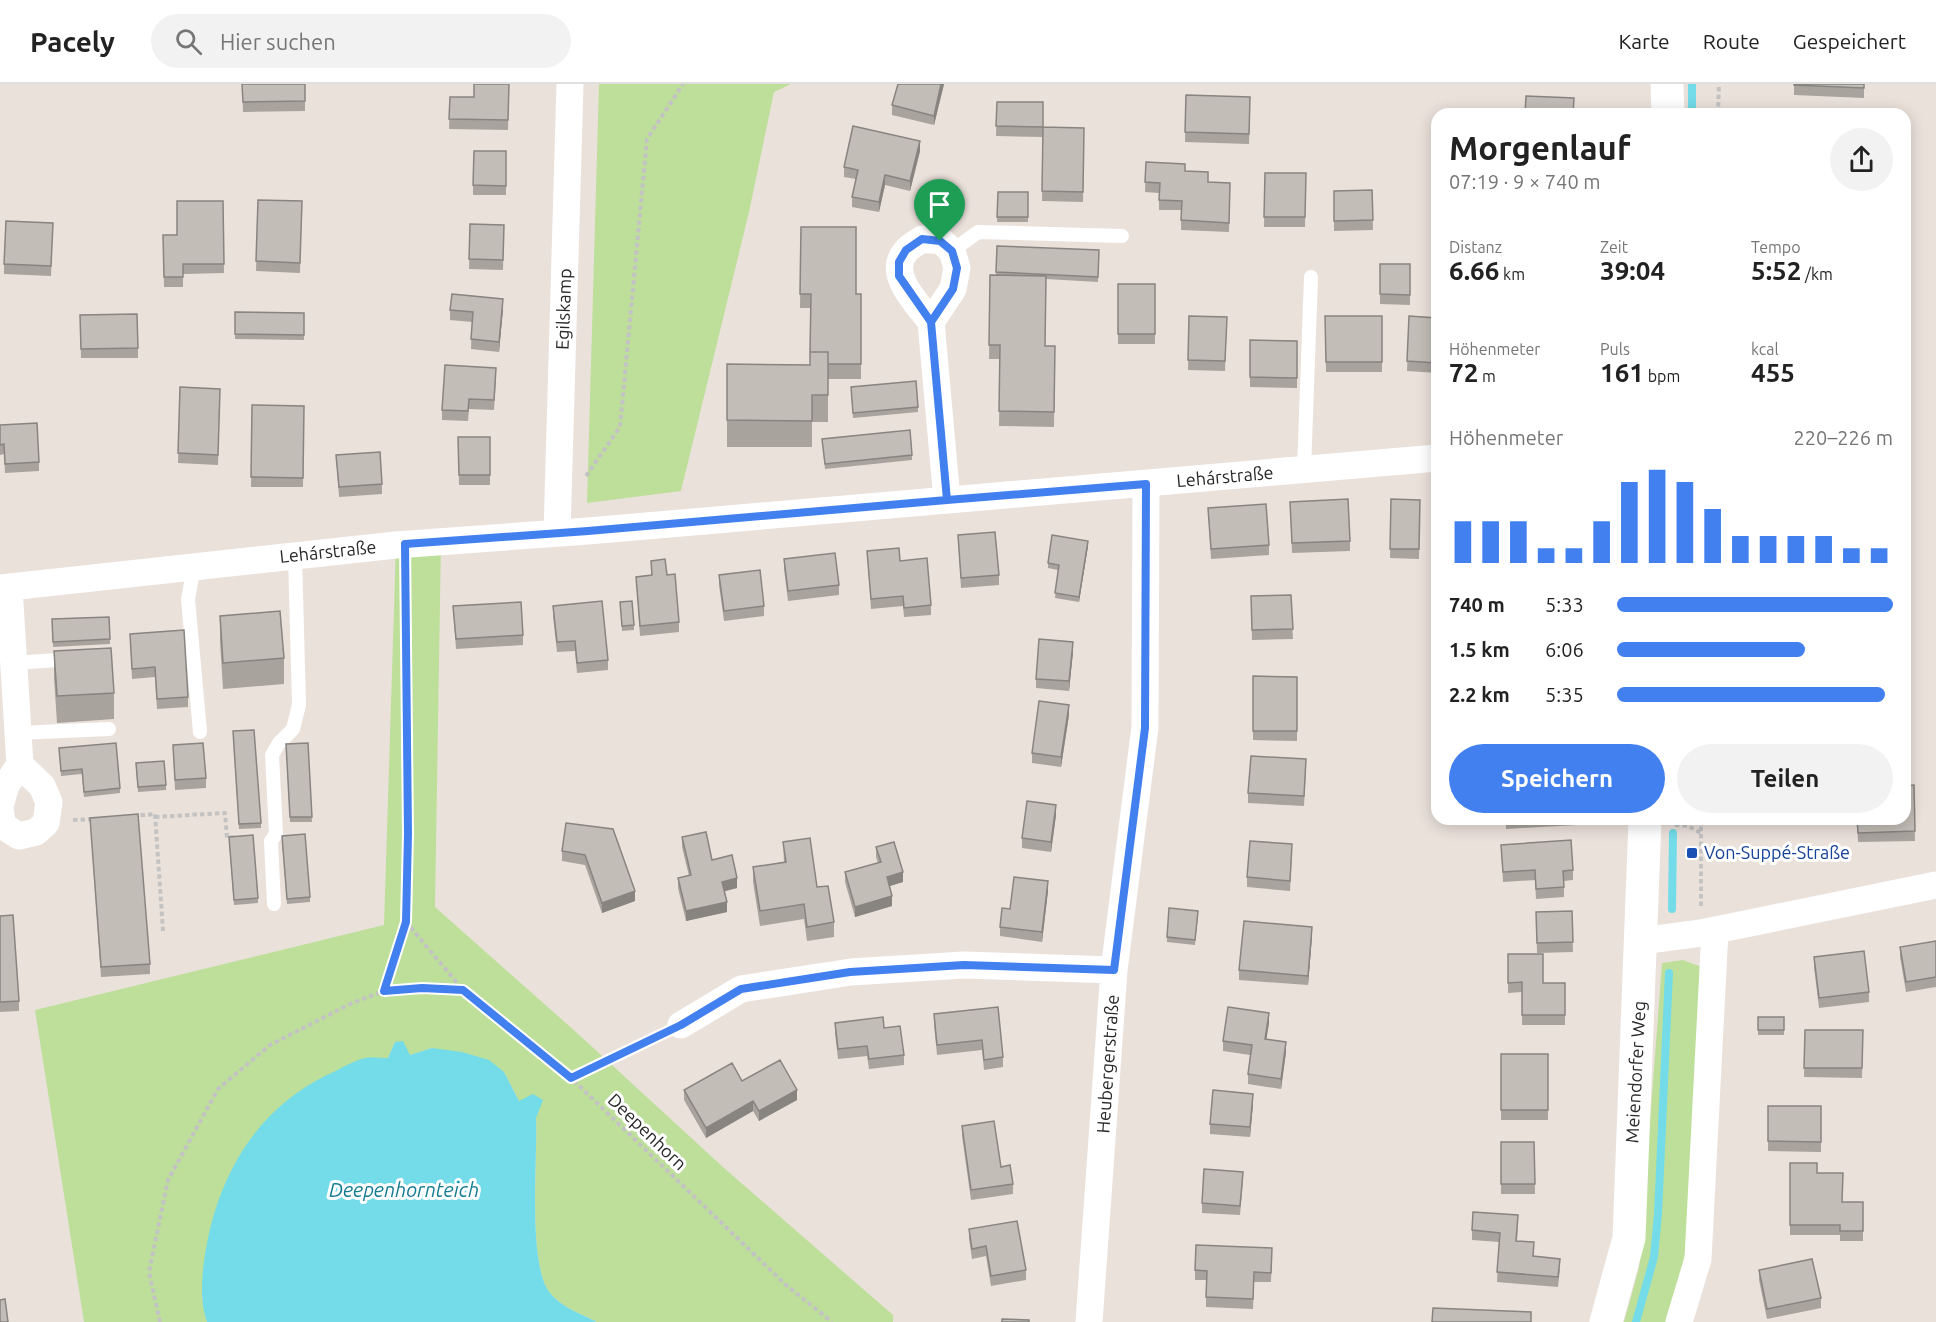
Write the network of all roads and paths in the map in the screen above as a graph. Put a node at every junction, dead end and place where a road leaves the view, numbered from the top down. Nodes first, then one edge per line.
1 (570, 84) edge
2 (682, 84) edge
3 (1667, 84) edge
4 (1719, 84) edge
5 (1668, 108) edge
6 (1718, 108) edge
7 (1122, 236) dead end
8 (952, 251) junction
9 (1311, 277) dead end
10 (931, 322) junction
11 (1431, 459) edge
12 (1304, 470) junction
13 (1146, 484) junction
14 (947, 500) junction
15 (558, 525) junction
16 (405, 544) junction
17 (295, 556) junction
18 (194, 567) junction
19 (4, 587) edge
20 (80, 658) edge
21 (14, 663) junction
22 (109, 729) edge
23 (18, 732) junction
24 (200, 732) dead end
25 (21, 765) junction
26 (0, 808) edge
27 (122, 816) edge
28 (155, 817) junction
29 (100, 818) edge
30 (46, 823) junction
31 (1645, 825) edge
32 (1701, 825) edge
33 (276, 834) junction
34 (1936, 885) edge
35 (274, 904) dead end
36 (406, 922) junction
37 (163, 932) dead end
38 (1708, 932) junction
39 (1641, 941) junction
40 (1114, 970) junction
41 (463, 990) junction
42 (384, 991) junction
43 (681, 1025) joint
44 (571, 1078) junction
45 (159, 1322) edge
46 (832, 1322) edge
47 (1089, 1322) edge
48 (1606, 1322) edge
49 (1679, 1322) edge

1 - 15 street, Egilskamp
2 - 15 path
3 - 5 street
4 - 6 path
7 - 8 lane
8 - 10 street
8 - 10 street
9 - 12 lane
10 - 14 street
11 - 12 street, Lehárstraße
12 - 13 street, Lehárstraße
13 - 14 street, Lehárstraße
13 - 40 street, Heubergerstraße
14 - 15 street, Lehárstraße
15 - 16 street, Lehárstraße
16 - 17 street, Lehárstraße
16 - 36 path
17 - 18 street, Lehárstraße
17 - 33 lane
18 - 19 street, Lehárstraße
18 - 24 lane
19 - 21 street, Lehárstraße
20 - 21 lane
21 - 23 street, Lehárstraße
22 - 23 lane
23 - 25 street, Lehárstraße
25 - 26 street
25 - 30 street
26 - 30 street
27 - 28 path
28 - 33 path
28 - 37 path
29 - 30 path
31 - 39 street, Meiendorfer Weg
32 - 38 path
33 - 35 lane
34 - 38 street
36 - 41 path, Deepenhorn
36 - 42 path
38 - 39 street
38 - 49 street
39 - 48 street, Meiendorfer Weg
40 - 43 street
40 - 47 street, Heubergerstraße
41 - 42 path
41 - 44 path, Deepenhorn
42 - 45 path
43 - 44 path
44 - 46 path, Deepenhorn

